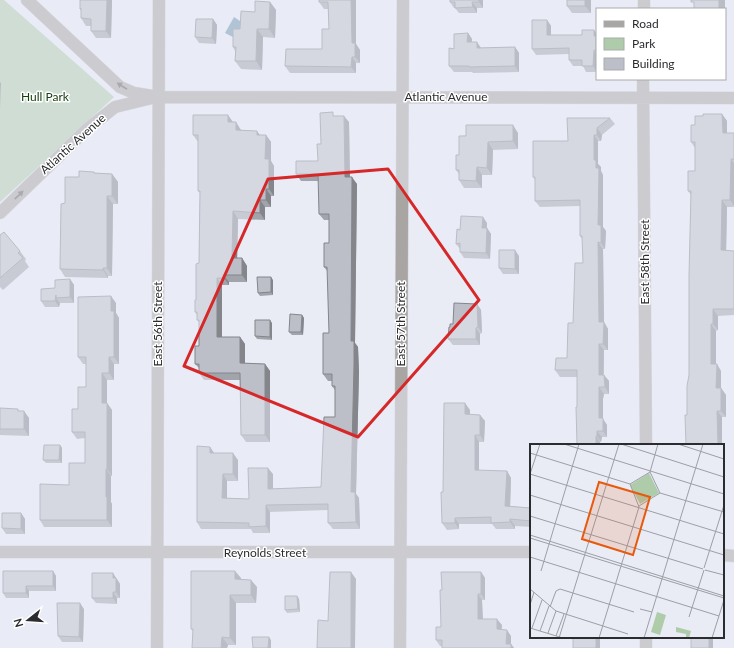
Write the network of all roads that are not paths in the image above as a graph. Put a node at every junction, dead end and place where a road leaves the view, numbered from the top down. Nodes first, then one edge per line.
1 (27, 0) edge
2 (159, 0) edge
3 (403, 0) edge
4 (643, 80) edge
5 (158, 97) junction
6 (403, 97) junction
7 (643, 98) junction
8 (734, 98) edge
9 (0, 213) edge
10 (646, 444) edge
11 (0, 552) edge
12 (400, 552) junction
13 (530, 552) edge
14 (157, 553) junction
15 (724, 555) edge
16 (734, 556) edge
17 (157, 648) edge
18 (400, 648) edge

5 -> 1 street, Atlantic Avenue
2 - 5 street, East 56th Street
3 - 6 street, East 57th Street
4 - 7 street, East 58th Street
5 - 6 street, Atlantic Avenue
9 -> 5 street, Atlantic Avenue
5 - 14 street, East 56th Street
6 - 7 street, Atlantic Avenue
6 - 12 street, East 57th Street
7 - 8 street, Atlantic Avenue
7 - 10 street, East 58th Street
11 - 14 street, Reynolds Street
12 - 13 street, Reynolds Street
12 - 14 street, Reynolds Street
12 - 18 street, East 57th Street
14 - 17 street, East 56th Street
15 - 16 street

